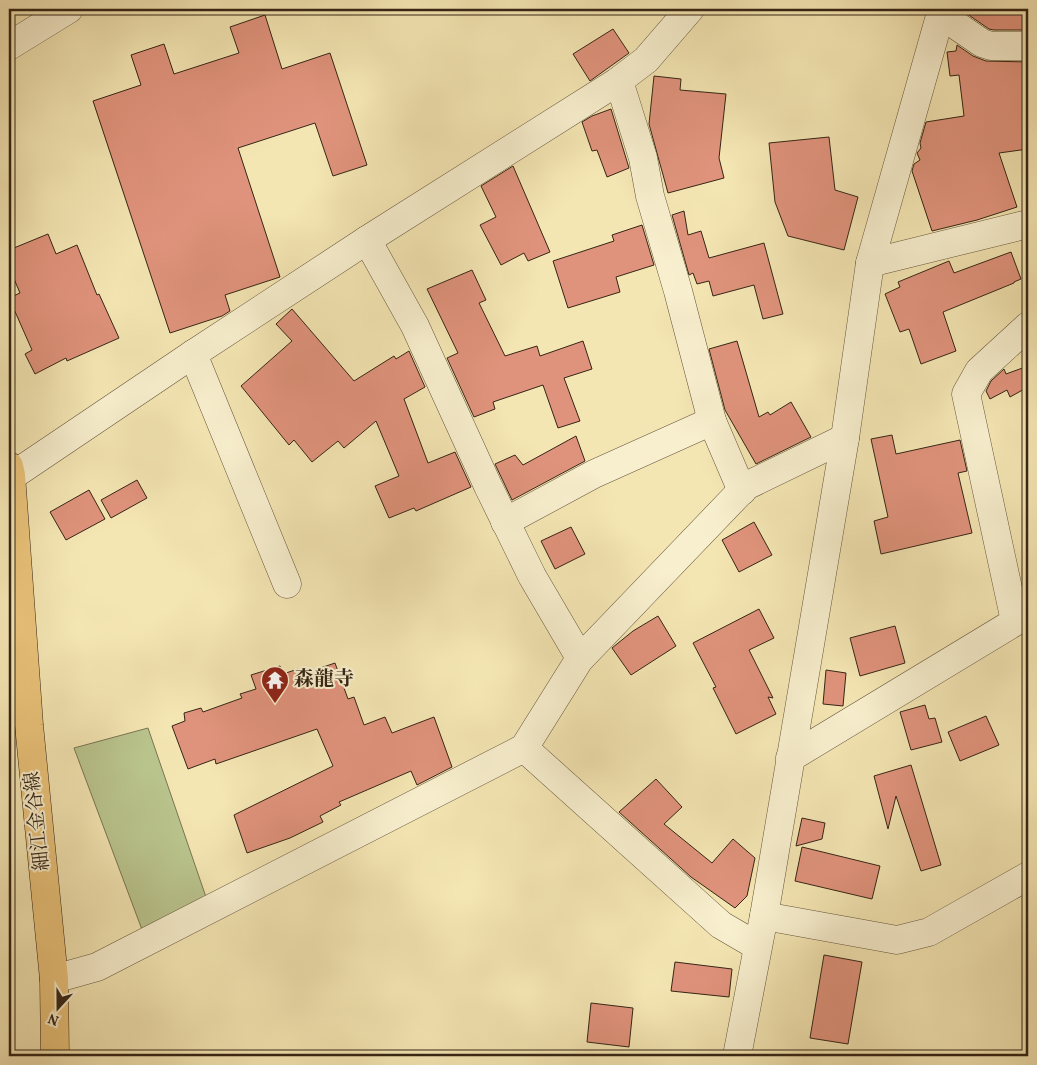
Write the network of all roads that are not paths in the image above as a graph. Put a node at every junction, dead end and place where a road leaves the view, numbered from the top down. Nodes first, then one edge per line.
1 (69, 9) edge
2 (690, 9) edge
3 (942, 12) edge
4 (9, 46) edge
5 (1028, 46) edge
6 (619, 80) junction
7 (1028, 224) edge
8 (366, 240) junction
9 (870, 263) junction
10 (1028, 326) edge
11 (193, 354) junction
12 (712, 421) junction
13 (845, 438) junction
14 (10, 473) edge
15 (742, 491) junction
16 (505, 522) junction
17 (287, 584) dead end
18 (1022, 618) edge
19 (580, 658) junction
20 (524, 748) junction
21 (790, 758) junction
22 (1028, 876) edge
23 (764, 916) junction
24 (757, 946) junction
25 (54, 979) junction
26 (55, 1056) edge
27 (738, 1056) edge

1 - 4 street
2 - 6 street
3 - 5 street
3 - 9 street
6 - 8 street
6 - 12 street
7 - 9 street
8 - 11 street
8 - 16 street
9 - 13 street
10 - 18 street
11 - 14 street
11 - 17 street
12 - 15 street
12 - 16 street
13 - 15 street
13 - 21 street
14 - 25 main road, 細江金谷線
15 - 19 street
16 - 19 street
18 - 21 street
19 - 20 street
20 - 24 street
20 - 25 street
21 - 23 street
22 - 23 street
23 - 24 street
24 - 27 street
25 - 26 main road, 細江金谷線

